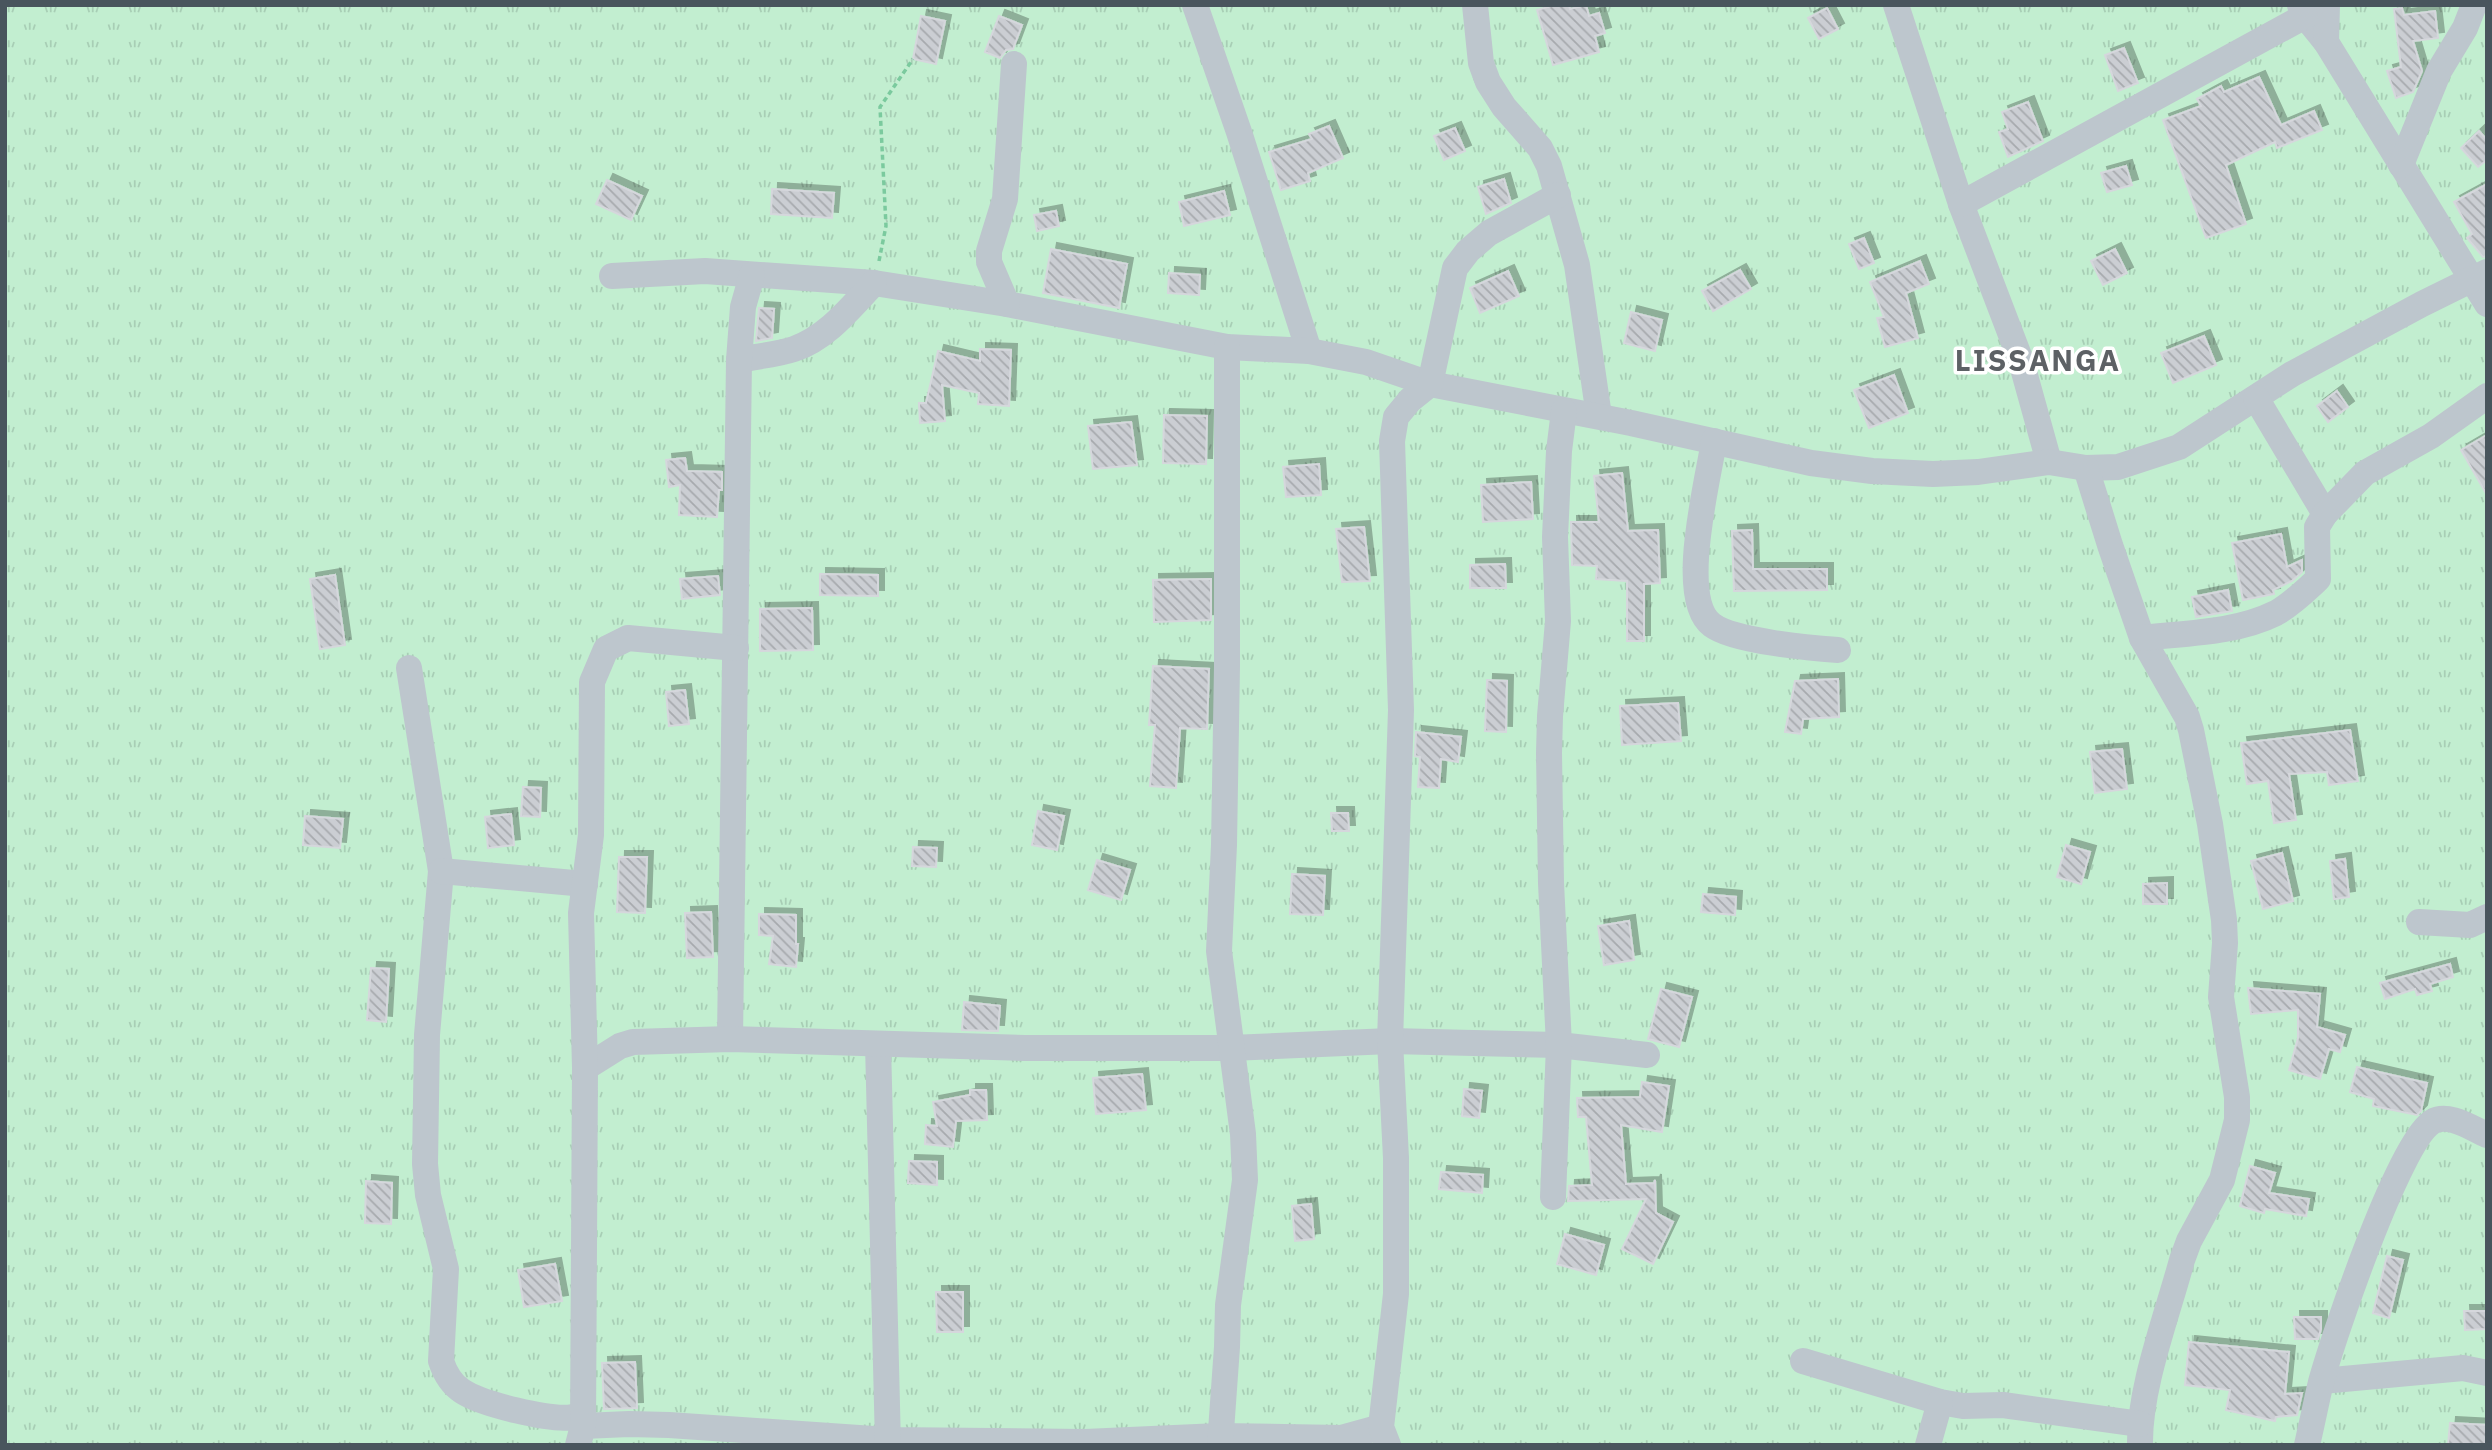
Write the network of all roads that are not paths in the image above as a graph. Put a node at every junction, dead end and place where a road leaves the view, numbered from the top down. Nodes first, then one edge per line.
1 (1195, 5) edge
2 (1475, 5) edge
3 (1896, 5) edge
4 (2474, 5) edge
5 (2311, 9) edge
6 (2487, 25) edge
7 (2457, 42) junction
8 (1014, 64) dead end
9 (2401, 165) junction
10 (1558, 195) junction
11 (1961, 204) junction
12 (752, 275) junction
13 (612, 276) dead end
14 (2479, 276) edge
15 (874, 283) junction
16 (1007, 304) junction
17 (2487, 304) edge
18 (1227, 347) junction
19 (1309, 351) junction
20 (739, 360) junction
21 (1430, 384) junction
22 (2487, 396) edge
23 (2256, 398) junction
24 (1564, 411) junction
25 (1599, 416) junction
26 (1714, 441) junction
27 (2049, 462) junction
28 (2086, 468) junction
29 (2325, 514) junction
30 (2142, 638) junction
31 (736, 648) junction
32 (1838, 650) dead end
33 (409, 668) dead end
34 (441, 871) junction
35 (585, 884) junction
36 (2487, 916) edge
37 (2418, 922) dead end
38 (730, 1039) junction
39 (1390, 1041) junction
40 (878, 1044) junction
41 (1559, 1045) junction
42 (1231, 1048) junction
43 (1647, 1055) dead end
44 (585, 1068) junction
45 (2487, 1135) edge
46 (1553, 1197) dead end
47 (1802, 1361) dead end
48 (2487, 1373) edge
49 (2322, 1381) junction
50 (1940, 1402) junction
51 (2140, 1435) edge
52 (580, 1436) edge
53 (1385, 1436) edge
54 (1220, 1441) edge
55 (888, 1442) edge
56 (1085, 1443) edge
57 (1928, 1445) edge
58 (2307, 1445) edge

1 - 19 street
2 - 10 street
3 - 11 street
4 - 7 street
5 - 9 street
5 - 11 street
6 - 7 street
7 - 9 street
8 - 16 street
9 - 14 street
10 - 21 street
10 - 25 street
11 - 27 street
12 - 13 street
12 - 15 street
12 - 20 street
14 - 17 street
14 - 23 street
15 - 16 street
15 - 20 street
16 - 18 street
18 - 19 street
18 - 42 street
19 - 21 street
20 - 31 street
21 - 24 street
21 - 39 street
22 - 29 street
23 - 28 street
23 - 29 street
24 - 25 street
24 - 41 street
25 - 26 street
26 - 27 street
26 - 32 street
27 - 28 street
28 - 30 street
29 - 30 street
30 - 51 street
31 - 35 street
31 - 38 street
33 - 34 street
34 - 35 street
34 - 52 street
35 - 44 street
36 - 37 street
38 - 40 street
38 - 44 street
39 - 41 street
39 - 42 street
39 - 53 street
40 - 42 street
40 - 55 street
41 - 43 street
41 - 46 street
42 - 54 street
44 - 52 street
45 - 49 street
47 - 50 street
48 - 49 street
49 - 58 street
50 - 51 street
50 - 57 street
52 - 55 street
53 - 54 street
54 - 56 street
55 - 56 street

